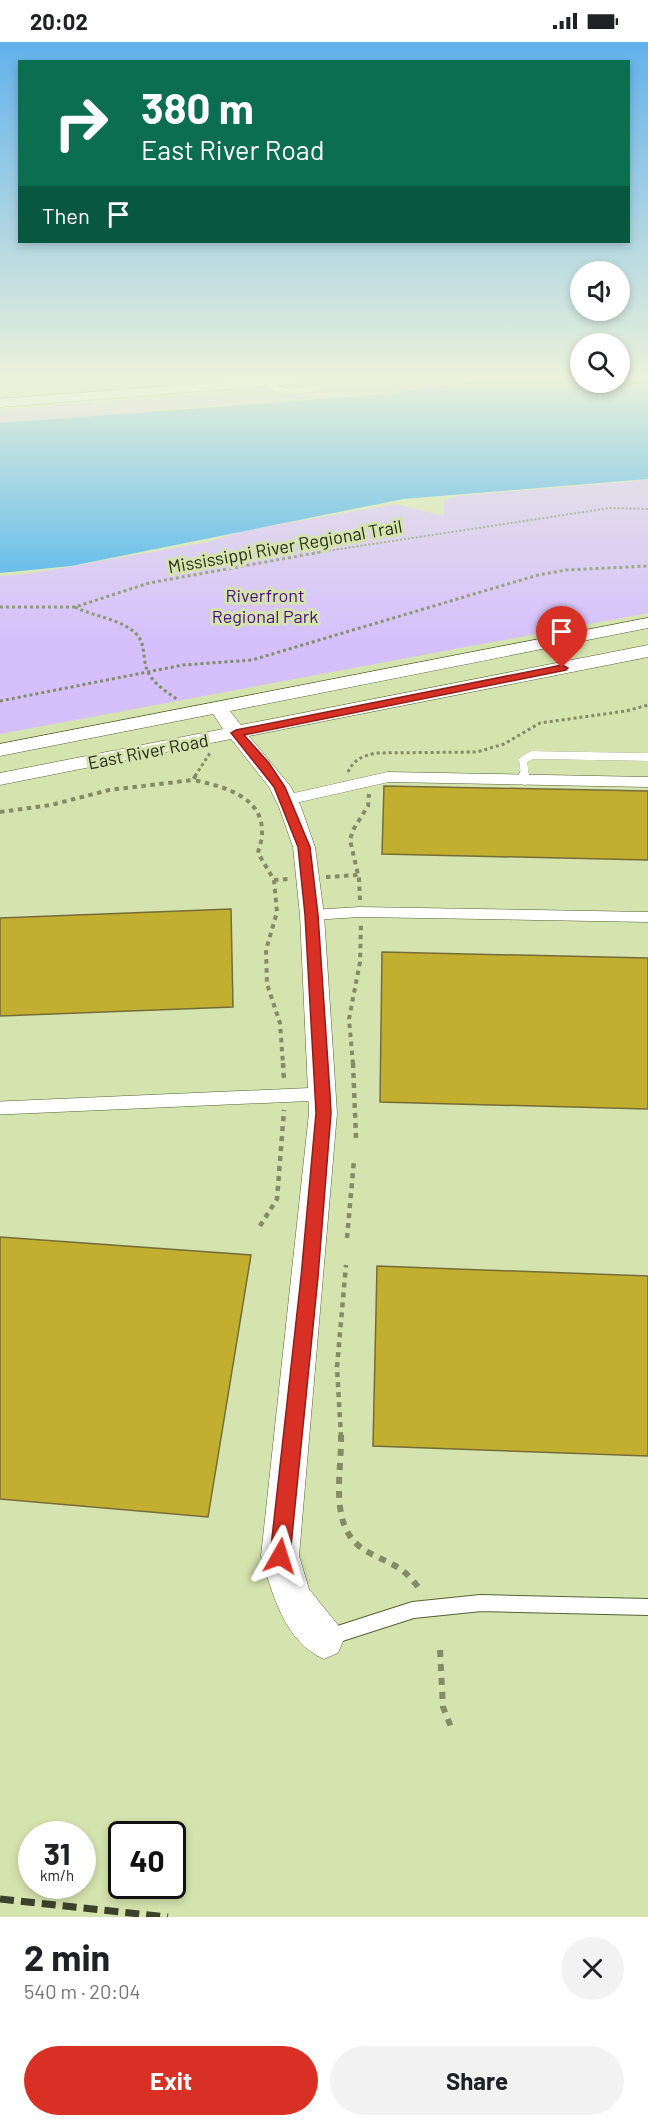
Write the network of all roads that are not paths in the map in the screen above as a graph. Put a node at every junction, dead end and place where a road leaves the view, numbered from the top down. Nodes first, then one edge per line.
1 (648, 623) edge
2 (648, 651) edge
3 (218, 706) junction
4 (236, 733) junction
5 (0, 750) edge
6 (648, 757) edge
7 (0, 779) edge
8 (525, 780) junction
9 (648, 782) edge
10 (286, 800) junction
11 (312, 915) junction
12 (648, 917) edge
13 (323, 1094) junction
14 (0, 1108) edge
15 (648, 1607) edge
16 (324, 1639) joint

1 - 3 street, East River Road
2 - 4 street, East River Road
3 - 4 street
3 - 5 street, East River Road
4 - 7 street, East River Road
4 - 10 street
6 - 8 lane
8 - 9 lane
8 - 10 lane
10 - 11 street
11 - 12 lane
11 - 13 street
13 - 14 lane
13 - 16 street
15 - 16 lane

